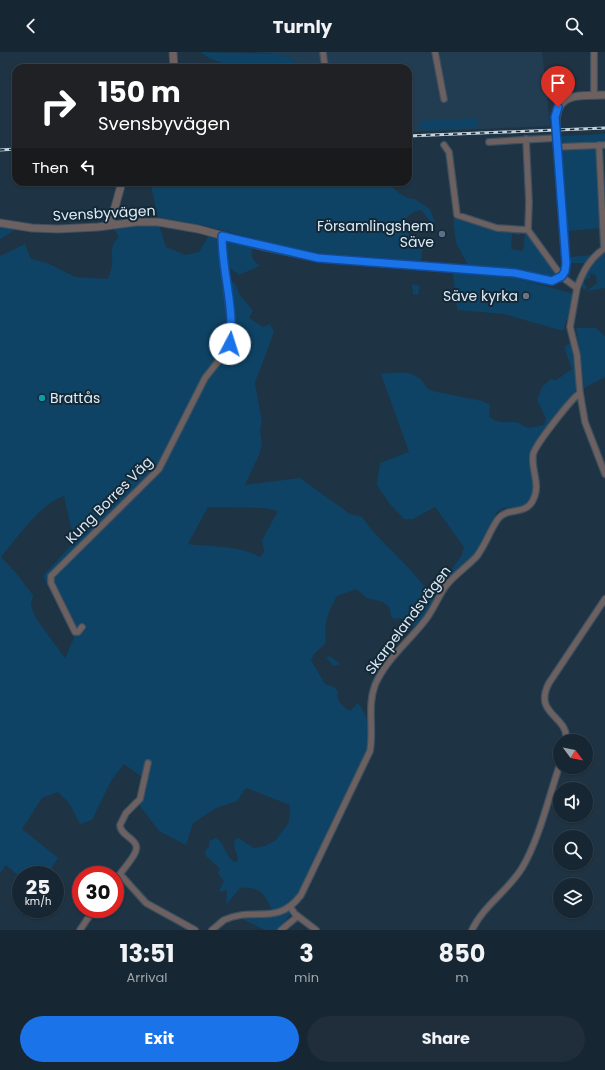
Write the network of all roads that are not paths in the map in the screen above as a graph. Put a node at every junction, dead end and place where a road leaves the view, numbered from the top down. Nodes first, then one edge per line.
1 (173, 52) edge
2 (323, 52) edge
3 (436, 52) edge
4 (594, 52) edge
5 (174, 64) edge
6 (324, 64) edge
7 (594, 95) junction
8 (605, 95) edge
9 (444, 99) dead end
10 (556, 138) junction
11 (526, 140) junction
12 (489, 142) dead end
13 (444, 145) dead end
14 (602, 145) edge
15 (557, 147) junction
16 (121, 186) edge
17 (0, 223) edge
18 (110, 225) junction
19 (528, 230) junction
20 (222, 236) junction
21 (605, 248) edge
22 (562, 276) junction
23 (577, 288) junction
24 (580, 393) junction
25 (605, 474) edge
26 (605, 599) edge
27 (82, 627) dead end
28 (566, 734) edge
29 (148, 763) dead end
30 (557, 774) edge
31 (124, 868) edge
32 (124, 878) edge
33 (291, 908) junction
34 (298, 916) junction
35 (88, 918) edge
36 (80, 930) edge
37 (195, 930) edge
38 (212, 930) edge
39 (281, 930) edge
40 (316, 930) edge
41 (472, 930) edge

1 - 5 street
2 - 6 street
3 - 9 street
4 - 7 street
7 - 8 street
7 - 10 street
10 - 11 street
10 - 15 street
11 - 12 street
11 - 19 street
13 - 19 street
14 - 15 street
14 - 21 street
15 - 22 street
16 - 18 street
17 - 18 street, Svensbyvägen
18 - 20 street, Svensbyvägen
19 - 22 street
20 - 22 street, Svensbyvägen
20 - 27 street, Kung Borres Väg
21 - 23 street
22 - 23 street
23 - 24 street
24 - 25 street
24 - 33 street, Skarpelandsvägen
26 - 28 street
29 - 31 street
30 - 41 street
32 - 37 street
33 - 34 street
33 - 38 street
34 - 39 street
34 - 40 street
35 - 36 street

